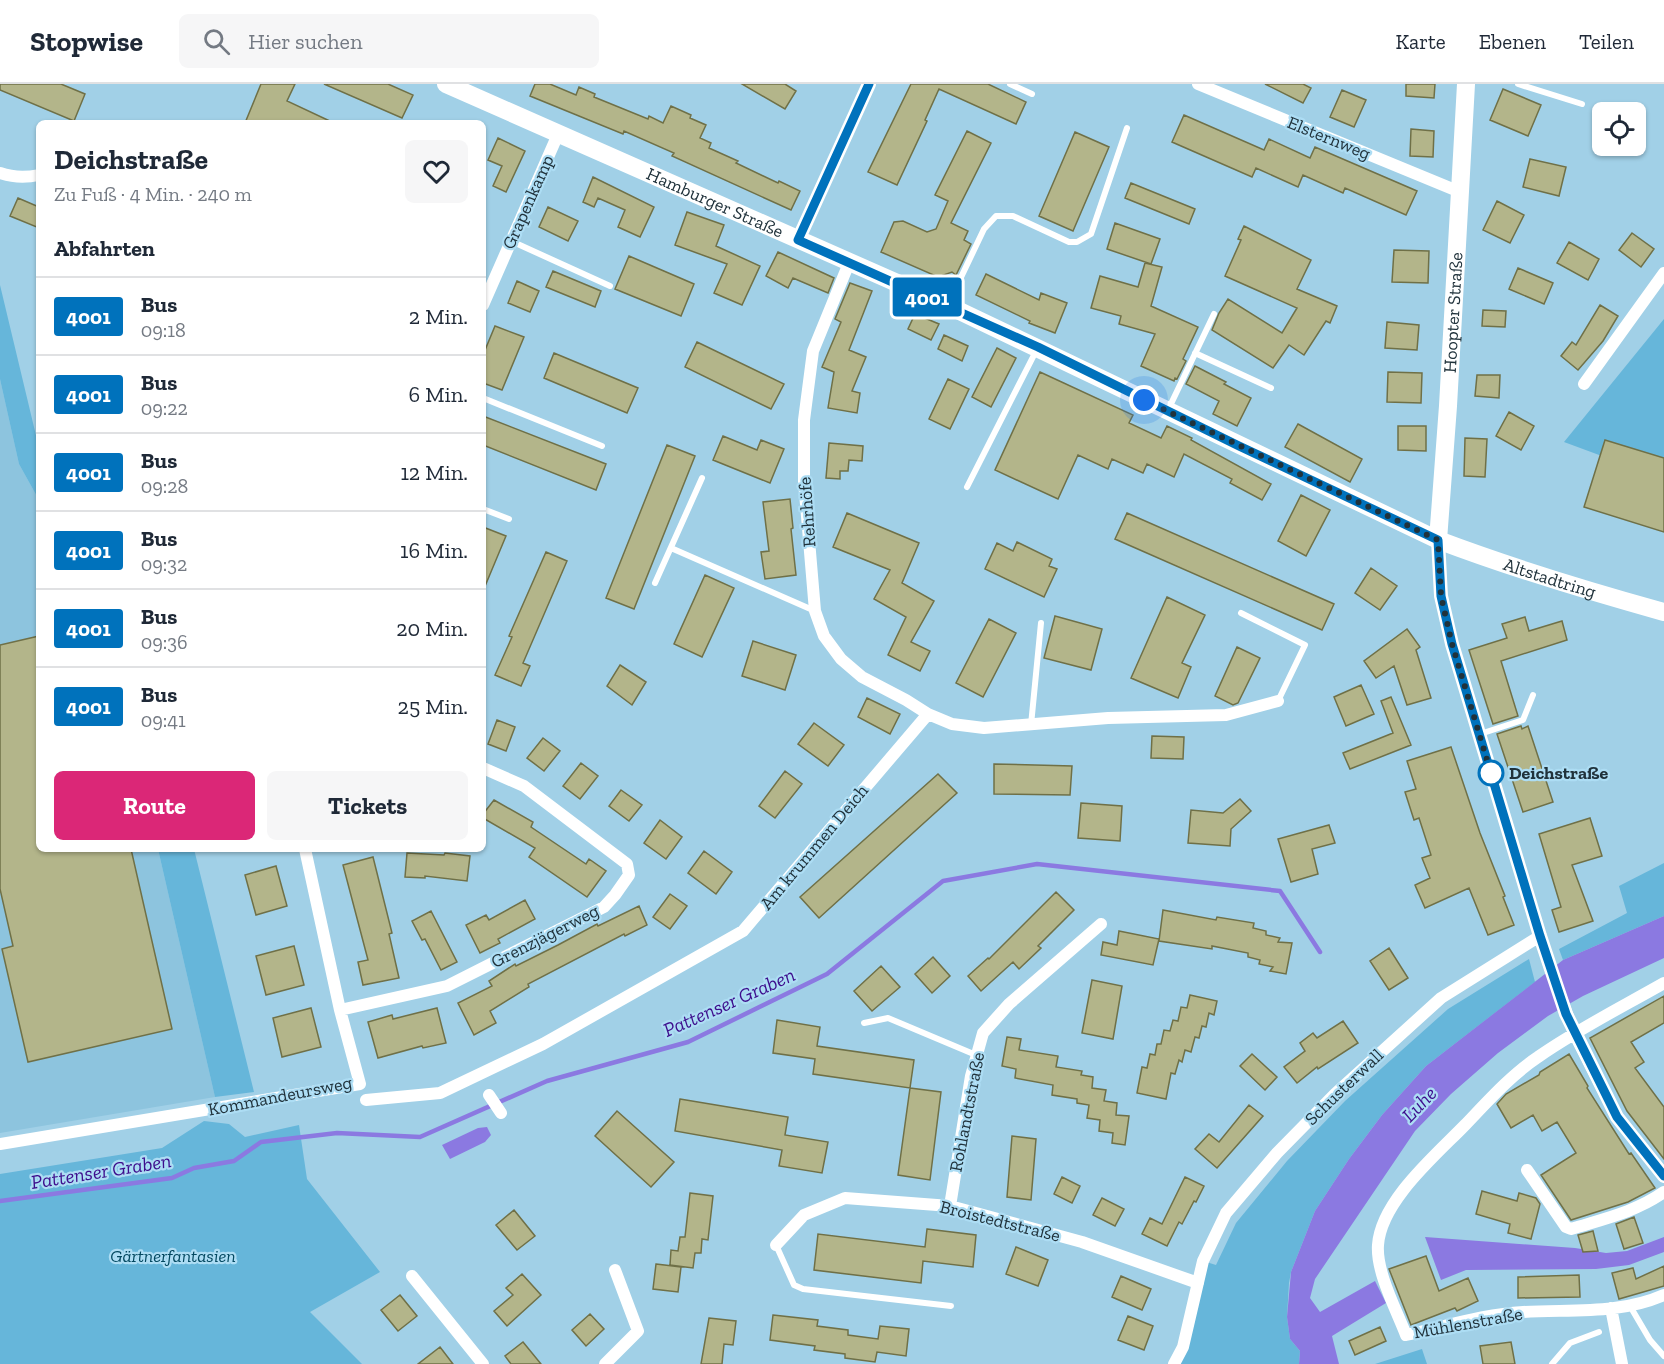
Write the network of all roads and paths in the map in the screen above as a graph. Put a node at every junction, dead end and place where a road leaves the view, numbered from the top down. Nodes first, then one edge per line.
1 (446, 84) edge
2 (869, 84) edge
3 (1010, 84) edge
4 (1198, 84) edge
5 (1466, 84) edge
6 (1518, 84) edge
7 (1032, 93) dead end
8 (1582, 104) dead end
9 (1127, 128) dead end
10 (559, 132) junction
11 (0, 173) edge
12 (36, 176) edge
13 (1460, 192) junction
14 (798, 240) junction
15 (511, 242) junction
16 (849, 263) junction
17 (1664, 273) edge
18 (610, 286) dead end
19 (954, 292) dead end
20 (486, 298) edge
21 (1214, 314) dead end
22 (1038, 347) junction
23 (1195, 353) junction
24 (1584, 384) dead end
25 (1271, 388) dead end
26 (486, 399) edge
27 (1167, 411) junction
28 (602, 446) dead end
29 (702, 478) dead end
30 (967, 487) dead end
31 (486, 510) edge
32 (509, 519) dead end
33 (1438, 540) junction
34 (671, 548) junction
35 (655, 583) dead end
36 (815, 611) junction
37 (1664, 612) edge
38 (1241, 613) dead end
39 (1041, 623) dead end
40 (1533, 695) dead end
41 (1278, 701) joint
42 (928, 714) junction
43 (1031, 724) junction
44 (1480, 734) junction
45 (486, 769) edge
46 (306, 852) edge
47 (1101, 924) dead end
48 (1540, 936) junction
49 (1664, 983) edge
50 (340, 1010) junction
51 (864, 1023) dead end
52 (1574, 1033) junction
53 (977, 1056) junction
54 (489, 1095) dead end
55 (366, 1100) dead end
56 (501, 1113) dead end
57 (0, 1144) edge
58 (1527, 1170) dead end
59 (1664, 1176) edge
60 (1664, 1192) edge
61 (950, 1206) junction
62 (776, 1245) joint
63 (615, 1270) dead end
64 (412, 1276) dead end
65 (1198, 1283) junction
66 (1664, 1295) edge
67 (1630, 1305) junction
68 (951, 1306) dead end
69 (1611, 1308) junction
70 (1599, 1332) dead end
71 (1664, 1356) edge
72 (483, 1364) edge
73 (605, 1364) edge
74 (1174, 1364) edge
75 (1552, 1364) edge
76 (1622, 1364) edge

1 - 10 main road, Hamburger Straße
2 - 14 street
3 - 7 lane
4 - 13 street, Elsternweg
5 - 13 main road, Hoopter Straße
6 - 8 lane
9 - 19 lane
10 - 14 main road, Hamburger Straße
10 - 15 street, Grapenkamp
11 - 12 street
13 - 33 main road, Hoopter Straße
14 - 16 main road, Hamburger Straße
15 - 18 lane
15 - 20 street, Grapenkamp
16 - 22 main road, Hamburger Straße
16 - 36 street, Rehrhöfe
17 - 24 street
21 - 23 lane
22 - 27 main road, Hamburger Straße
22 - 30 lane
23 - 25 lane
23 - 27 lane
26 - 28 lane
27 - 33 main road, Hamburger Straße
29 - 34 lane
31 - 32 lane
33 - 37 main road, Altstadtring
33 - 44 street
34 - 35 lane
34 - 36 lane
36 - 42 street, Rehrhöfe
38 - 41 lane
39 - 43 lane
40 - 44 lane
41 - 43 street
42 - 43 street
42 - 55 street, Am krummen Deich
44 - 48 street
45 - 50 street, Grenzjägerweg
46 - 50 street, Kommandeursweg
47 - 53 street, Rohlandtstraße
48 - 52 street
48 - 65 street, Schusterwall
49 - 52 street, Mühlenstraße
50 - 57 street, Kommandeursweg
51 - 53 lane
52 - 59 street
52 - 69 street, Mühlenstraße
53 - 61 street, Rohlandtstraße
54 - 56 street
58 - 60 street
61 - 62 street, Broistedtstraße
61 - 65 street, Broistedtstraße
62 - 68 lane
63 - 73 street
64 - 72 street
65 - 74 street, Schusterwall
66 - 67 street, Mühlenstraße
67 - 69 street, Mühlenstraße
67 - 71 lane
69 - 76 street
70 - 75 lane

